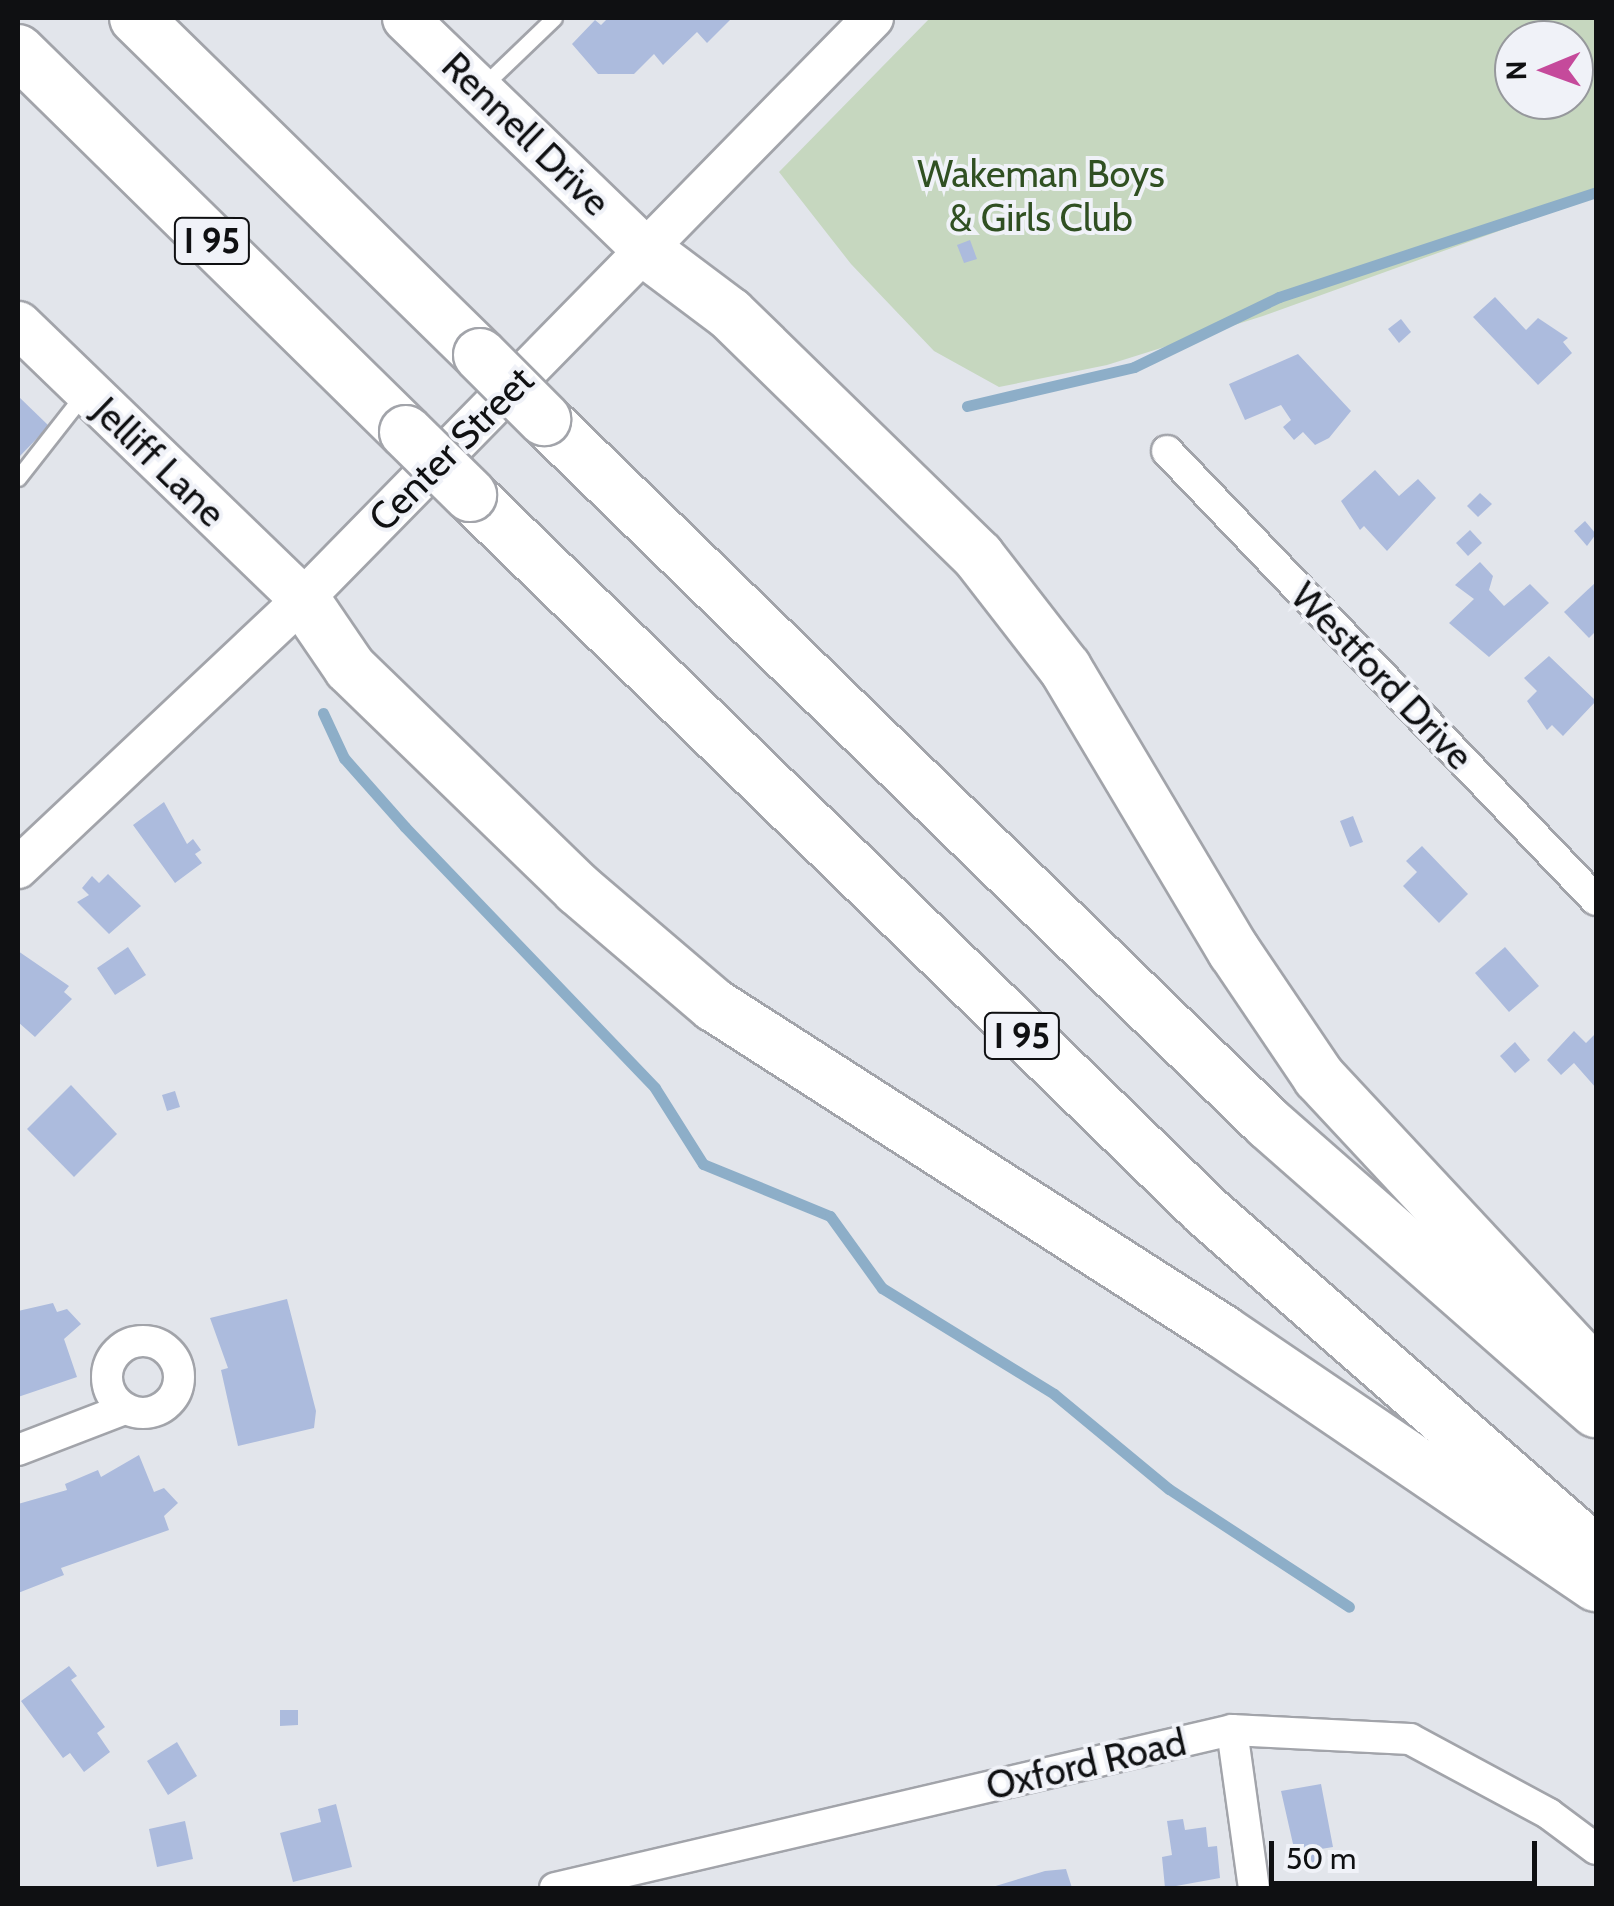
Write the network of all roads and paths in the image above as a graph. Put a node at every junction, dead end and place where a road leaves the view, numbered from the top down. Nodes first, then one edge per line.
1 (136, 18) edge
2 (405, 18) edge
3 (554, 18) edge
4 (873, 18) edge
5 (18, 50) edge
6 (480, 89) junction
7 (646, 252) junction
8 (18, 324) edge
9 (86, 392) junction
10 (1167, 451) dead end
11 (18, 478) edge
12 (303, 599) junction
13 (18, 868) edge
14 (1596, 900) edge
15 (1596, 1374) edge
16 (126, 1409) dead end
17 (1596, 1410) edge
18 (18, 1450) edge
19 (1596, 1552) edge
20 (1596, 1586) edge
21 (1232, 1730) junction
22 (1596, 1849) edge
23 (555, 1888) edge
24 (1254, 1888) edge

1 - 17 highway, bridge
2 - 6 main road, Rennell Drive
3 - 6 lane
4 - 7 street, Center Street
5 - 19 highway, I 95, bridge
6 - 7 main road, Rennell Drive
7 - 12 street, Center Street
7 - 15 highway
8 - 9 main road, Jelliff Lane
9 - 11 lane
9 - 12 main road, Jelliff Lane
10 - 14 street, Westford Drive
12 - 13 street, Center Street
12 - 20 highway
16 - 18 street
21 - 22 street, Oxford Road
21 - 23 street, Oxford Road
21 - 24 street

